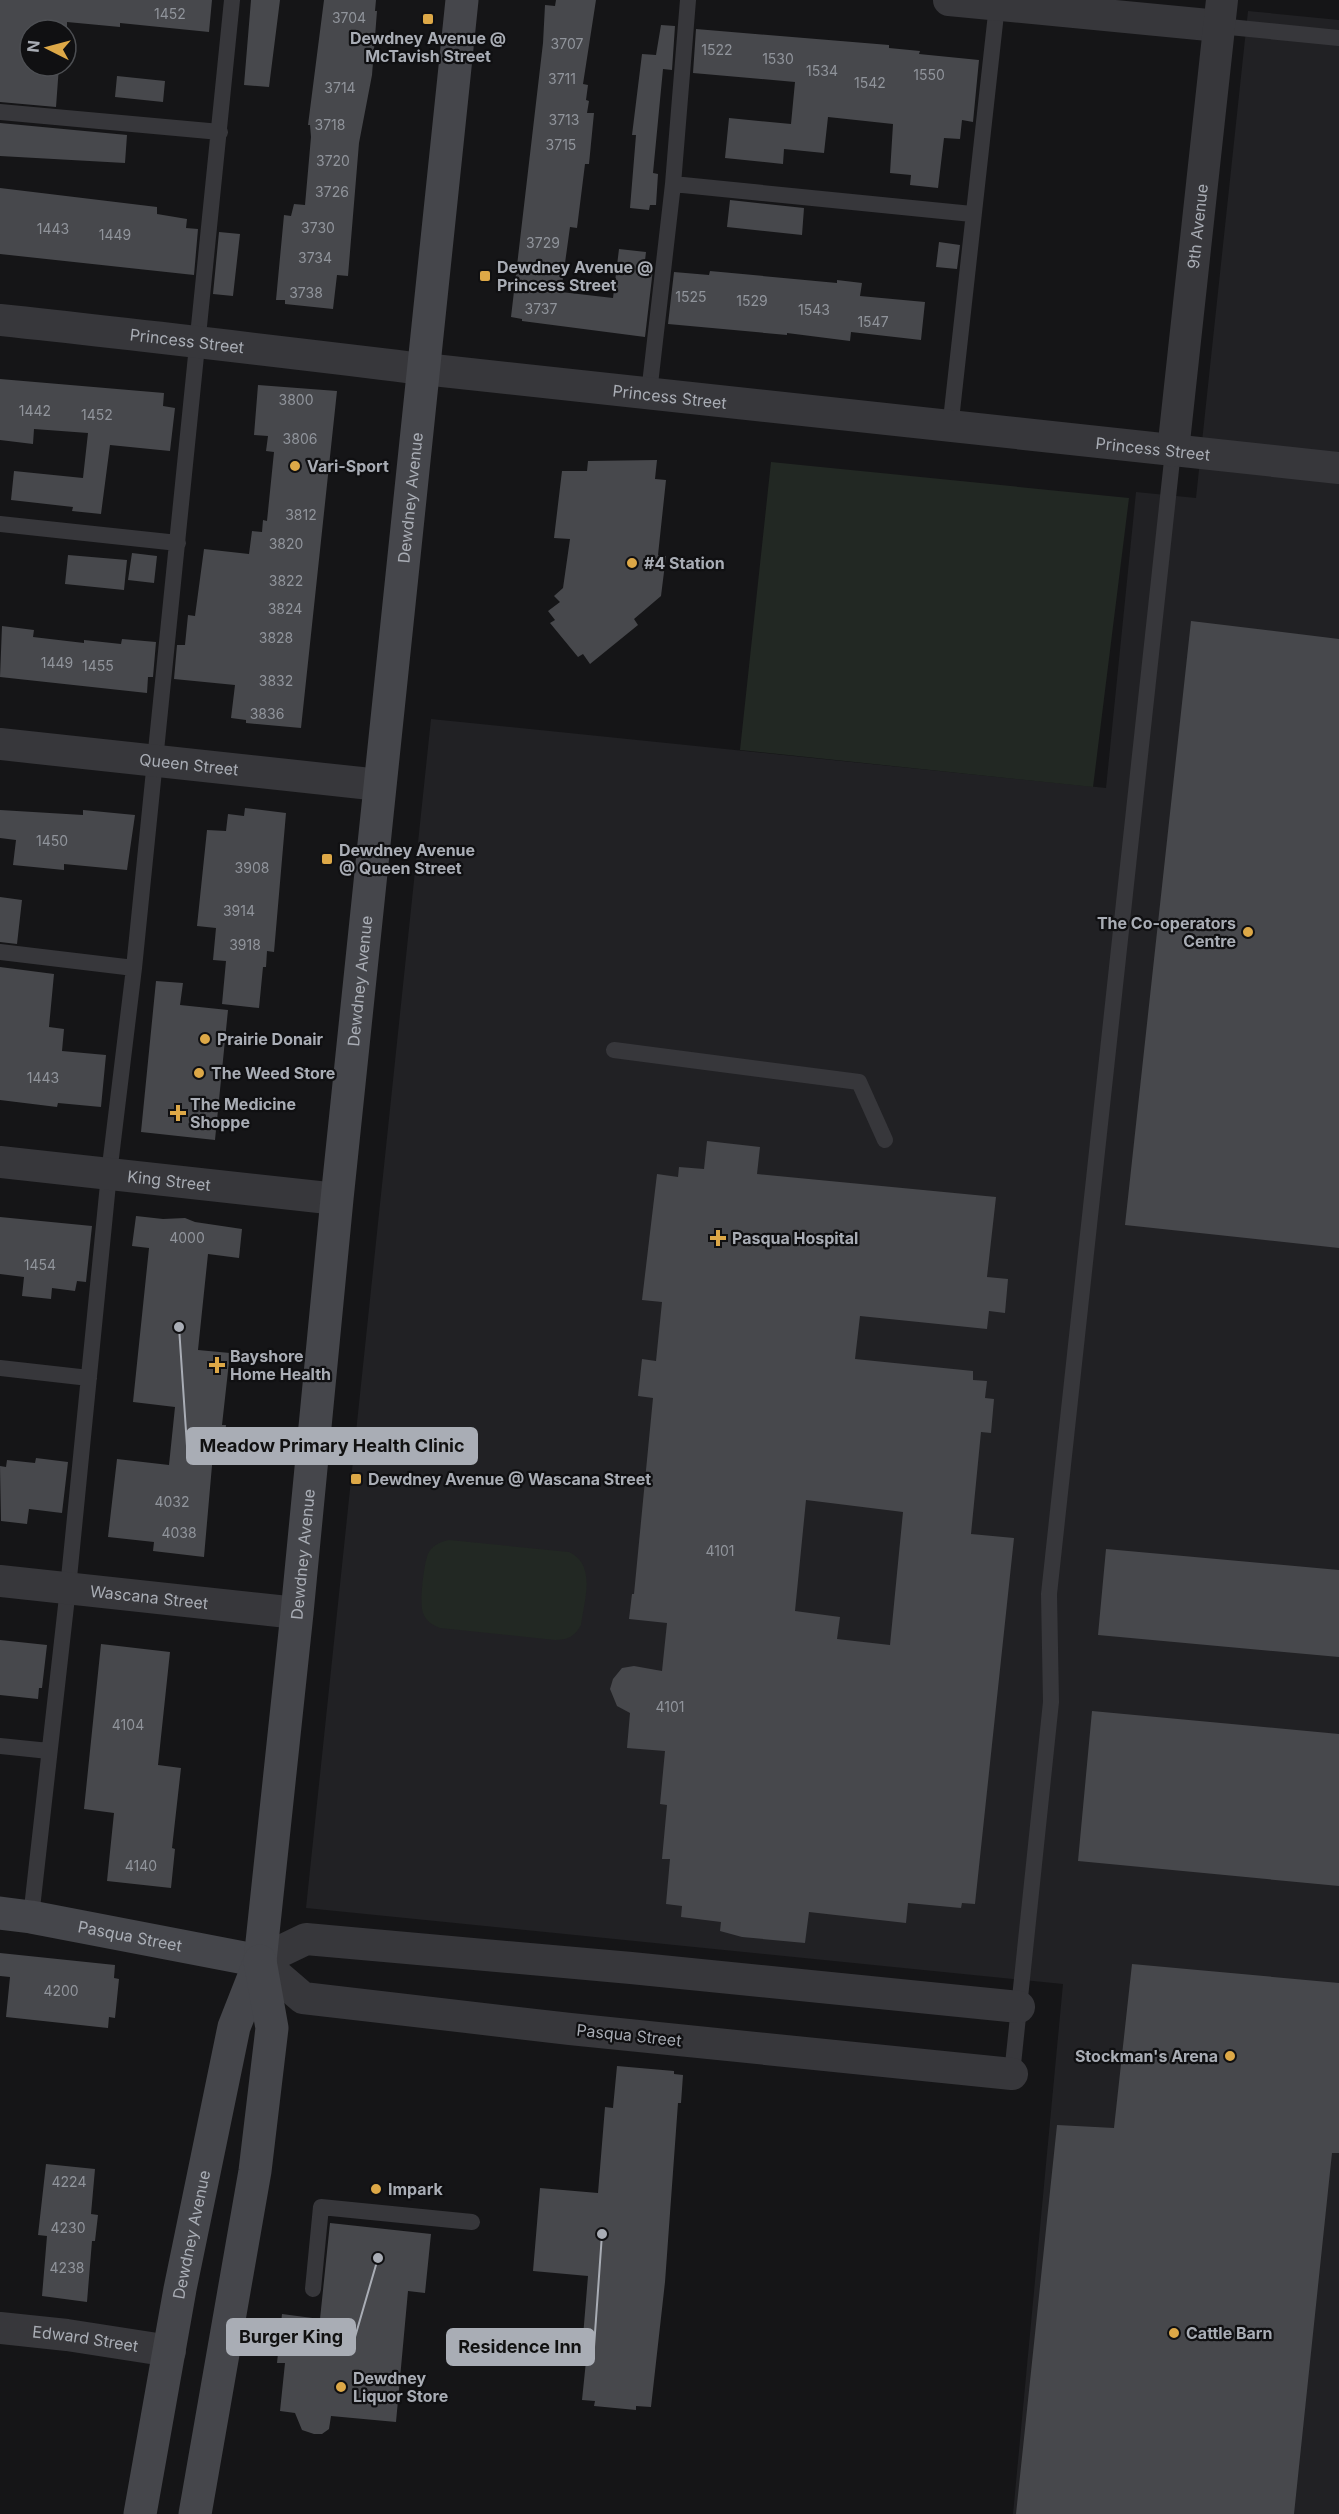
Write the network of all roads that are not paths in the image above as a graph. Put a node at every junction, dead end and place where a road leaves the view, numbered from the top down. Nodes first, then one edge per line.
1 (232, 0) edge
2 (462, 0) edge
3 (688, 0) edge
4 (949, 0) edge
5 (997, 5) junction
6 (1221, 13) edge
7 (1339, 38) edge
8 (0, 112) edge
9 (220, 132) junction
10 (673, 184) junction
11 (972, 214) junction
12 (0, 320) edge
13 (198, 340) junction
14 (424, 369) junction
15 (649, 393) junction
16 (950, 429) junction
17 (1173, 451) junction
18 (1339, 468) edge
19 (0, 524) edge
20 (178, 543) junction
21 (0, 744) edge
22 (154, 760) junction
23 (380, 785) junction
24 (0, 952) edge
25 (134, 968) junction
26 (614, 1050) dead end
27 (885, 1140) dead end
28 (0, 1162) edge
29 (109, 1174) junction
30 (337, 1199) junction
31 (0, 1368) edge
32 (89, 1378) junction
33 (0, 1581) edge
34 (68, 1588) junction
35 (297, 1613) junction
36 (0, 1746) edge
37 (49, 1751) junction
38 (16, 1915) edge
39 (260, 1961) junction
40 (1019, 2007) junction
41 (1012, 2074) joint
42 (472, 2222) dead end
43 (313, 2289) dead end
44 (0, 2328) edge
45 (170, 2351) junction
46 (140, 2514) edge
47 (195, 2514) edge

1 - 9 lane
2 - 14 main road, Dewdney Avenue
3 - 10 lane
4 - 5 street
5 - 6 street
5 - 11 lane
6 - 7 lane
6 - 17 street, 9th Avenue
8 - 9 lane
9 - 13 lane
10 - 11 lane
10 - 15 lane
11 - 16 lane
12 - 13 street, Princess Street
13 - 14 street, Princess Street
13 - 20 lane
14 - 15 street, Princess Street
14 - 23 main road, Dewdney Avenue
15 - 16 street, Princess Street
16 - 17 street, Princess Street
17 - 18 street, Princess Street
17 - 40 lane
19 - 20 lane
20 - 22 lane
21 - 22 street, Queen Street
22 - 23 street, Queen Street
22 - 25 lane
23 - 30 main road, Dewdney Avenue
24 - 25 lane
25 - 29 lane
26 - 27 lane
28 - 29 street, King Street
29 - 30 street, King Street
29 - 32 lane
30 - 35 main road, Dewdney Avenue
31 - 32 lane
32 - 34 lane
33 - 34 street, Wascana Street
34 - 35 street, Wascana Street
34 - 37 lane
35 - 39 main road, Dewdney Avenue
36 - 37 lane
37 - 38 lane
38 - 39 main road, Pasqua Street
39 - 40 street
39 - 41 street, Pasqua Street
39 - 45 main road, Dewdney Avenue
39 - 47 main road, Dewdney Avenue
40 - 41 lane
42 - 43 lane
44 - 45 street, Edward Street
45 - 46 main road, Dewdney Avenue

